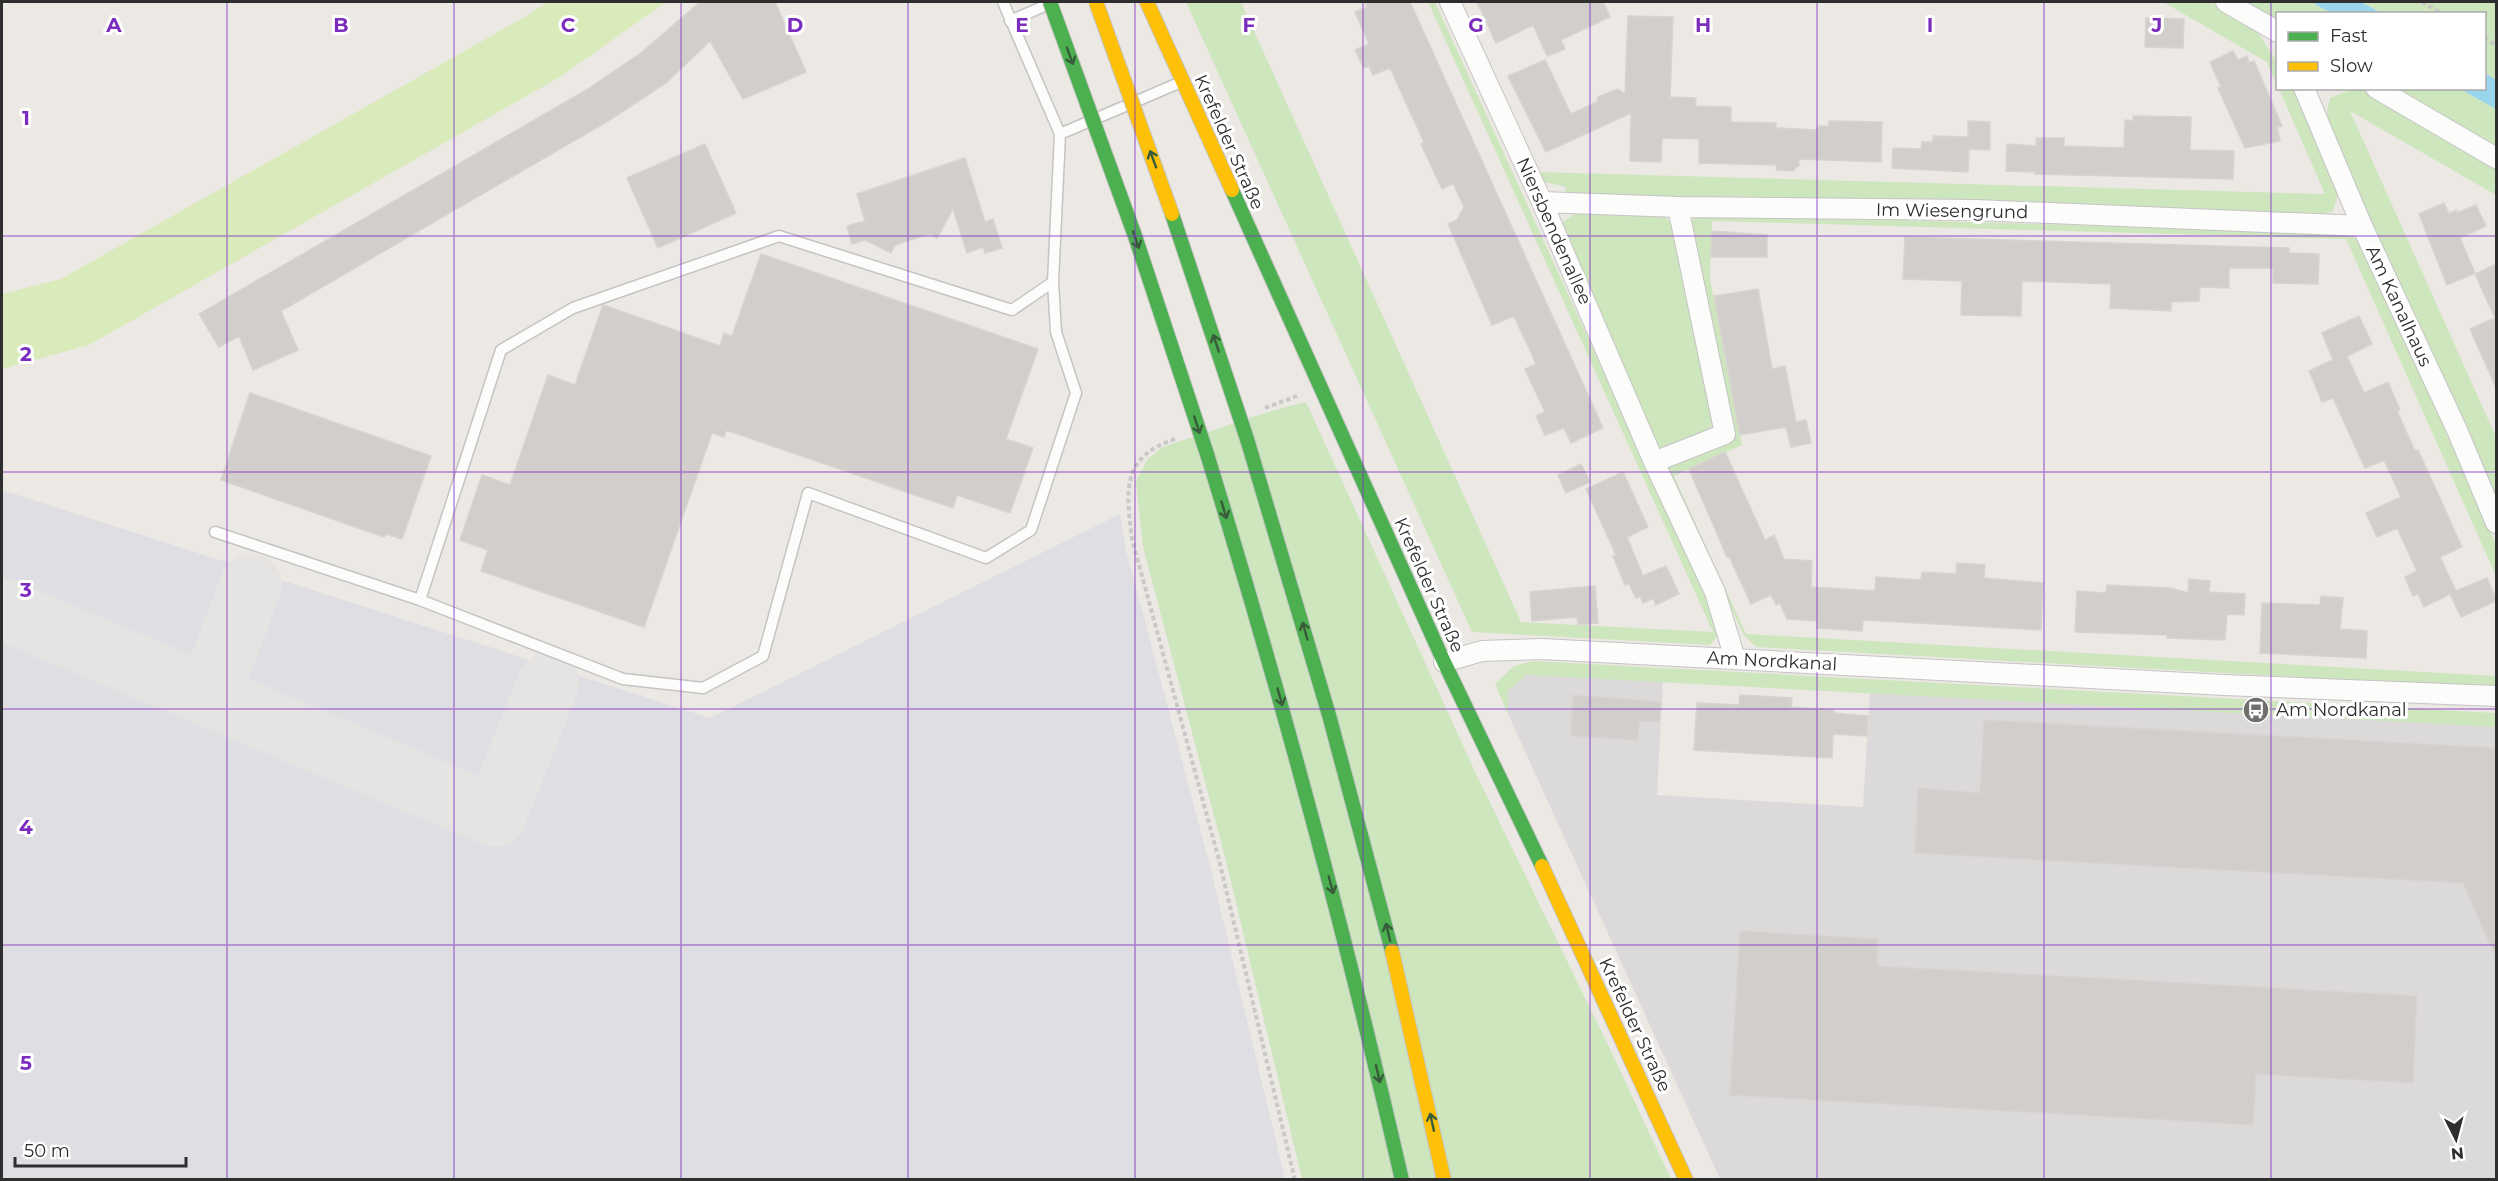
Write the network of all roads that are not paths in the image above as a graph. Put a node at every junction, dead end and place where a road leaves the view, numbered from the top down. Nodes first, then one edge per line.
1 (1003, 2) edge
2 (1050, 2) edge
3 (1055, 2) edge
4 (1096, 2) edge
5 (1147, 2) edge
6 (1450, 2) edge
7 (2226, 2) edge
8 (1010, 21) junction
9 (2276, 31) edge
10 (1182, 82) junction
11 (2305, 90) edge
12 (2379, 90) edge
13 (1060, 134) junction
14 (2496, 158) edge
15 (1542, 202) junction
16 (1678, 207) junction
17 (2362, 226) junction
18 (1053, 282) junction
19 (1654, 462) junction
20 (2496, 523) edge
21 (215, 532) dead end
22 (420, 600) junction
23 (1735, 659) junction
24 (1444, 662) junction
25 (2496, 696) edge
26 (1402, 1179) edge
27 (1444, 1179) edge
28 (1686, 1179) edge

1 - 8 lane
2 -> 26 main road, bridge
3 - 8 lane
27 -> 4 main road, bridge
5 - 10 main road, Krefelder Straße
6 - 15 street, Niersbendenallee
7 - 9 street
8 - 13 lane
10 - 13 lane
10 - 24 main road, Krefelder Straße
11 - 17 street, Am Kanalhaus
12 - 14 street
13 - 18 lane
15 - 16 street, Im Wiesengrund
15 - 19 street, Niersbendenallee
16 - 17 street, Im Wiesengrund
16 - 19 street
17 - 20 street, Am Kanalhaus
18 - 22 lane
18 - 22 lane
19 - 23 street, Niersbendenallee
21 - 22 lane
23 - 24 street, Am Nordkanal
23 - 25 street, Am Nordkanal
24 - 28 main road, Krefelder Straße

